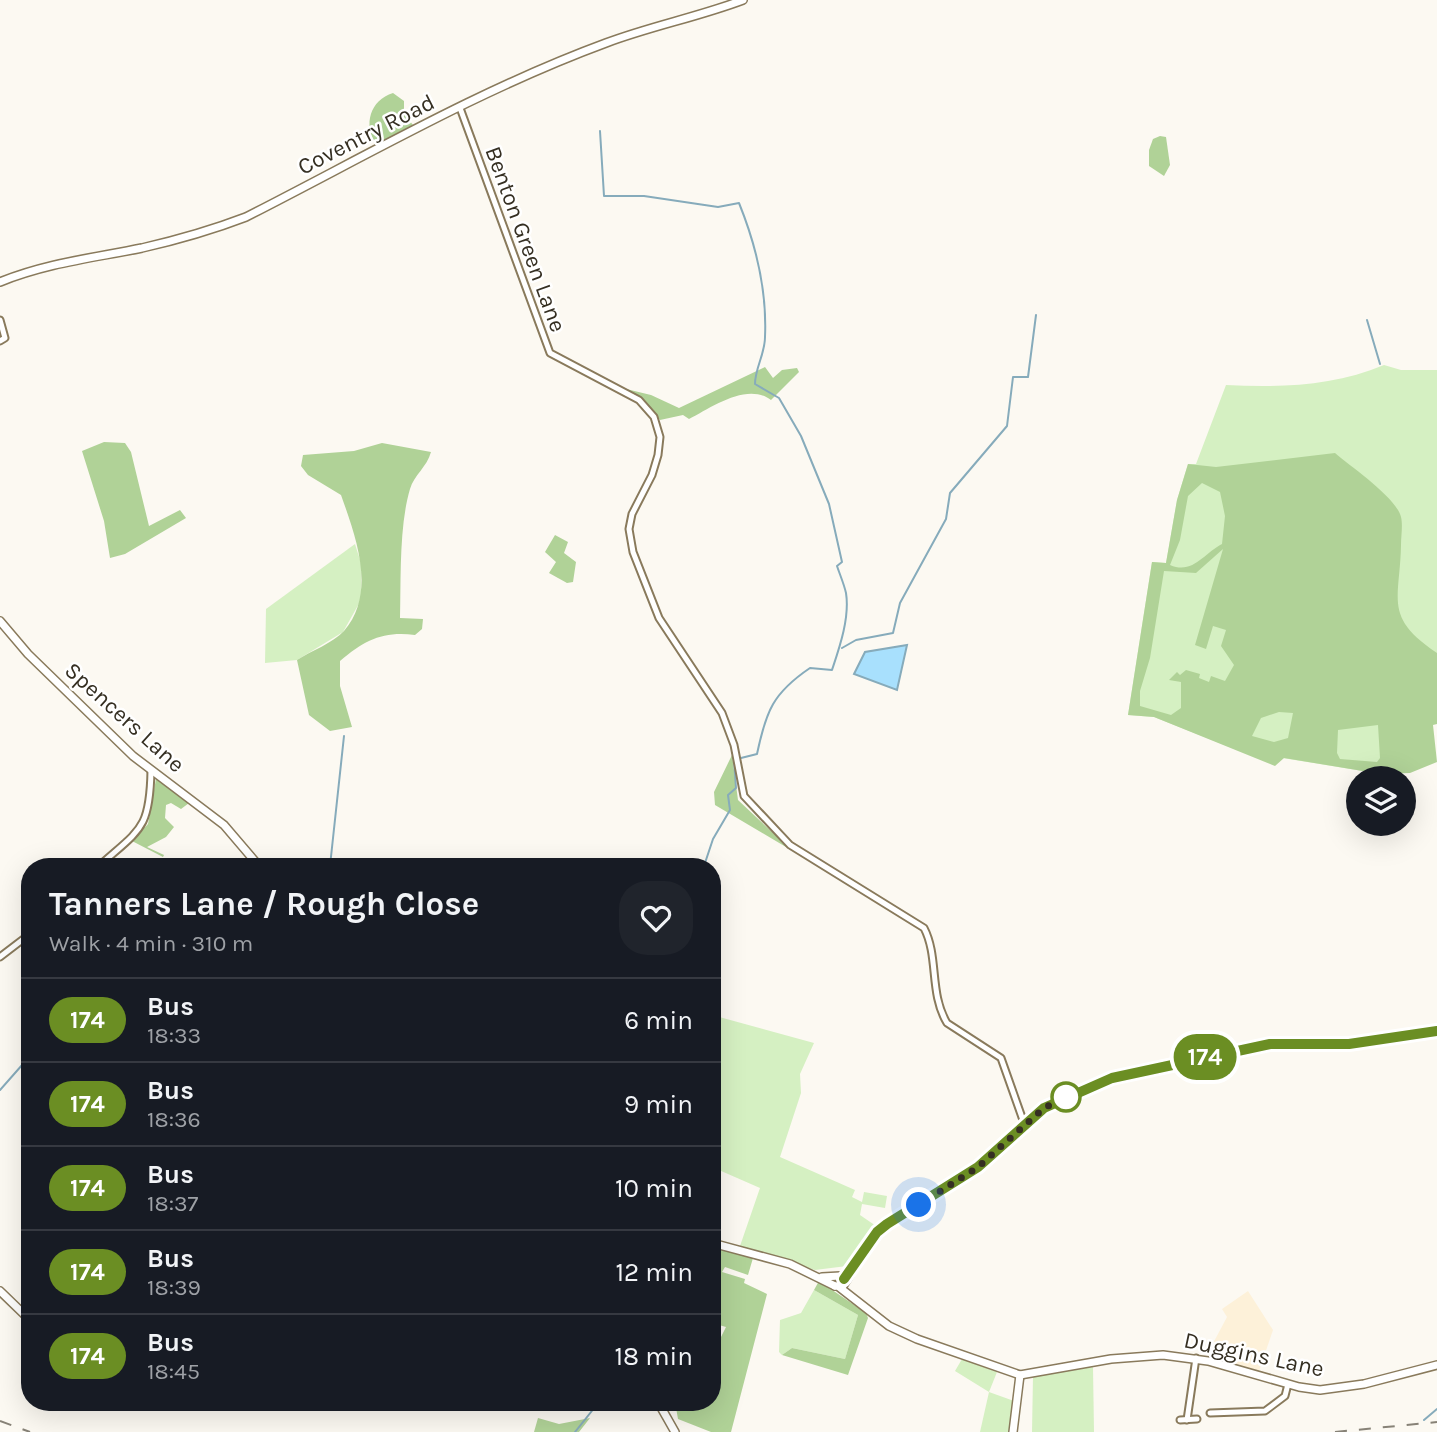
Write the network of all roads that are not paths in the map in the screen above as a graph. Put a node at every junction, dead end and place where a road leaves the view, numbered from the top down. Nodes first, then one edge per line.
1 (743, 0) edge
2 (460, 108) junction
3 (0, 282) edge
4 (0, 320) edge
5 (0, 341) edge
6 (0, 621) edge
7 (151, 770) junction
8 (107, 858) edge
9 (252, 858) edge
10 (21, 941) edge
11 (0, 957) edge
12 (1437, 1031) edge
13 (1024, 1123) junction
14 (721, 1245) edge
15 (816, 1276) junction
16 (840, 1278) junction
17 (837, 1287) junction
18 (0, 1291) edge
19 (21, 1312) edge
20 (1196, 1358) junction
21 (1437, 1365) edge
22 (1020, 1375) junction
23 (1288, 1384) junction
24 (663, 1411) edge
25 (1213, 1411) dead end
26 (1197, 1419) dead end
27 (1180, 1420) dead end
28 (1187, 1420) junction
29 (675, 1432) edge
30 (1013, 1432) edge

1 - 2 street, Coventry Road
2 - 3 street, Coventry Road
2 - 13 street, Benton Green Lane
4 - 5 street
6 - 7 street, Spencers Lane
7 - 8 street
7 - 9 street, Spencers Lane
10 - 11 street
12 - 13 street
13 - 16 street
14 - 15 street
15 - 16 street
15 - 17 street
16 - 17 street
17 - 22 street
18 - 19 street
20 - 22 street, Duggins Lane
20 - 23 street, Duggins Lane
20 - 28 street
21 - 23 street, Duggins Lane
22 - 30 street
23 - 25 street
24 - 29 street
26 - 28 street
27 - 28 street

